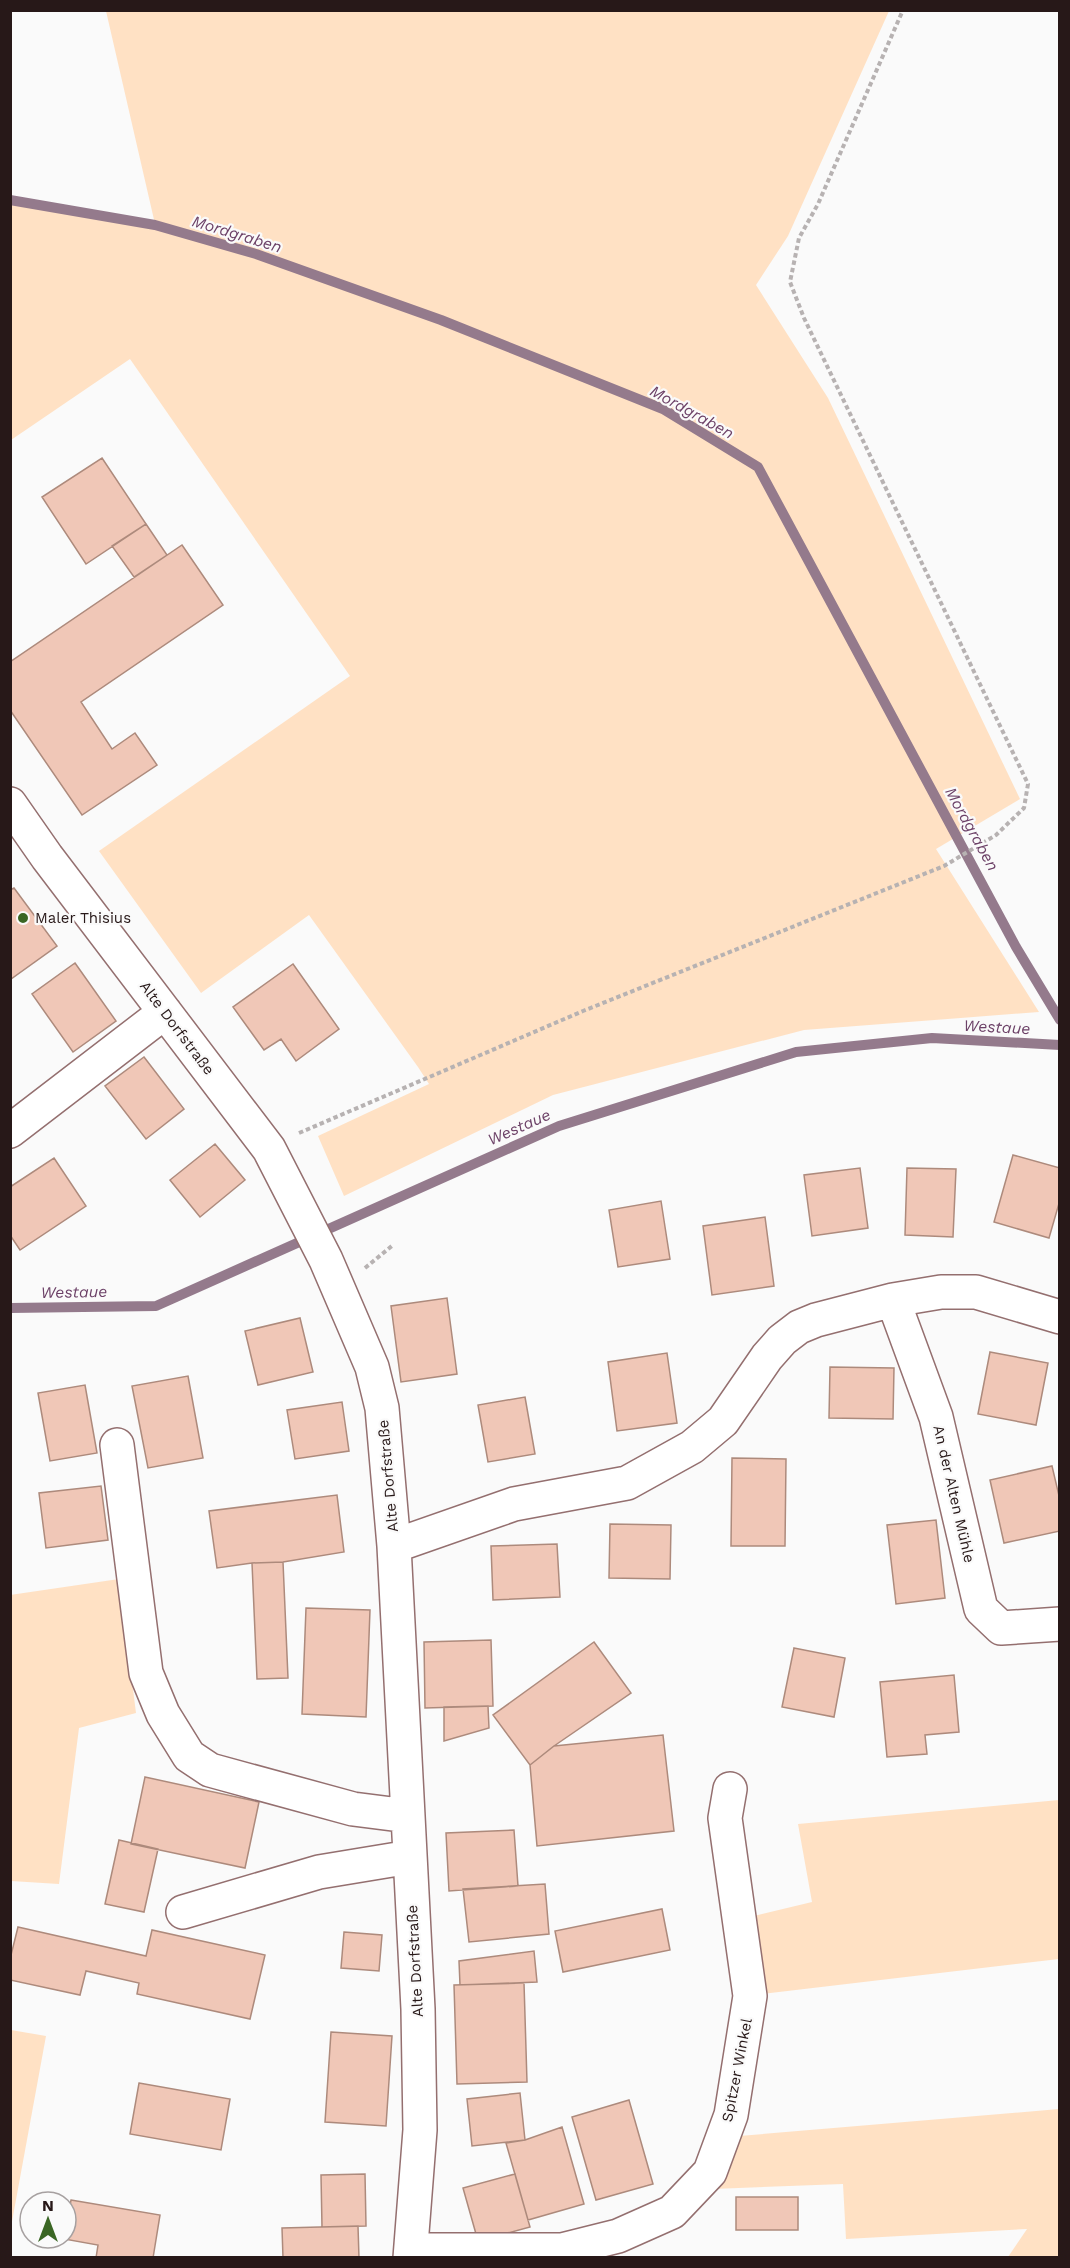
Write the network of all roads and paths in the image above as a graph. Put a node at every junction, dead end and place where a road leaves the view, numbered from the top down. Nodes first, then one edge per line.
1 (903, 10) edge
2 (10, 804) edge
3 (165, 1012) junction
4 (10, 1131) edge
5 (269, 1149) junction
6 (894, 1300) junction
7 (1059, 1317) edge
8 (117, 1445) dead end
9 (394, 1546) junction
10 (1059, 1624) edge
11 (730, 1789) dead end
12 (408, 1816) junction
13 (410, 1857) junction
14 (183, 1912) dead end
15 (411, 2254) edge

1 - 5 path
2 - 3 street, Alte Dorfstraße
3 - 4 street
3 - 5 street, Alte Dorfstraße
5 - 9 street, Alte Dorfstraße
6 - 7 street
6 - 9 street
6 - 10 street, An der Alten Mühle
8 - 12 street
9 - 12 street, Alte Dorfstraße
11 - 15 street, Spitzer Winkel
12 - 13 street, Alte Dorfstraße
13 - 14 street
13 - 15 street, Alte Dorfstraße

